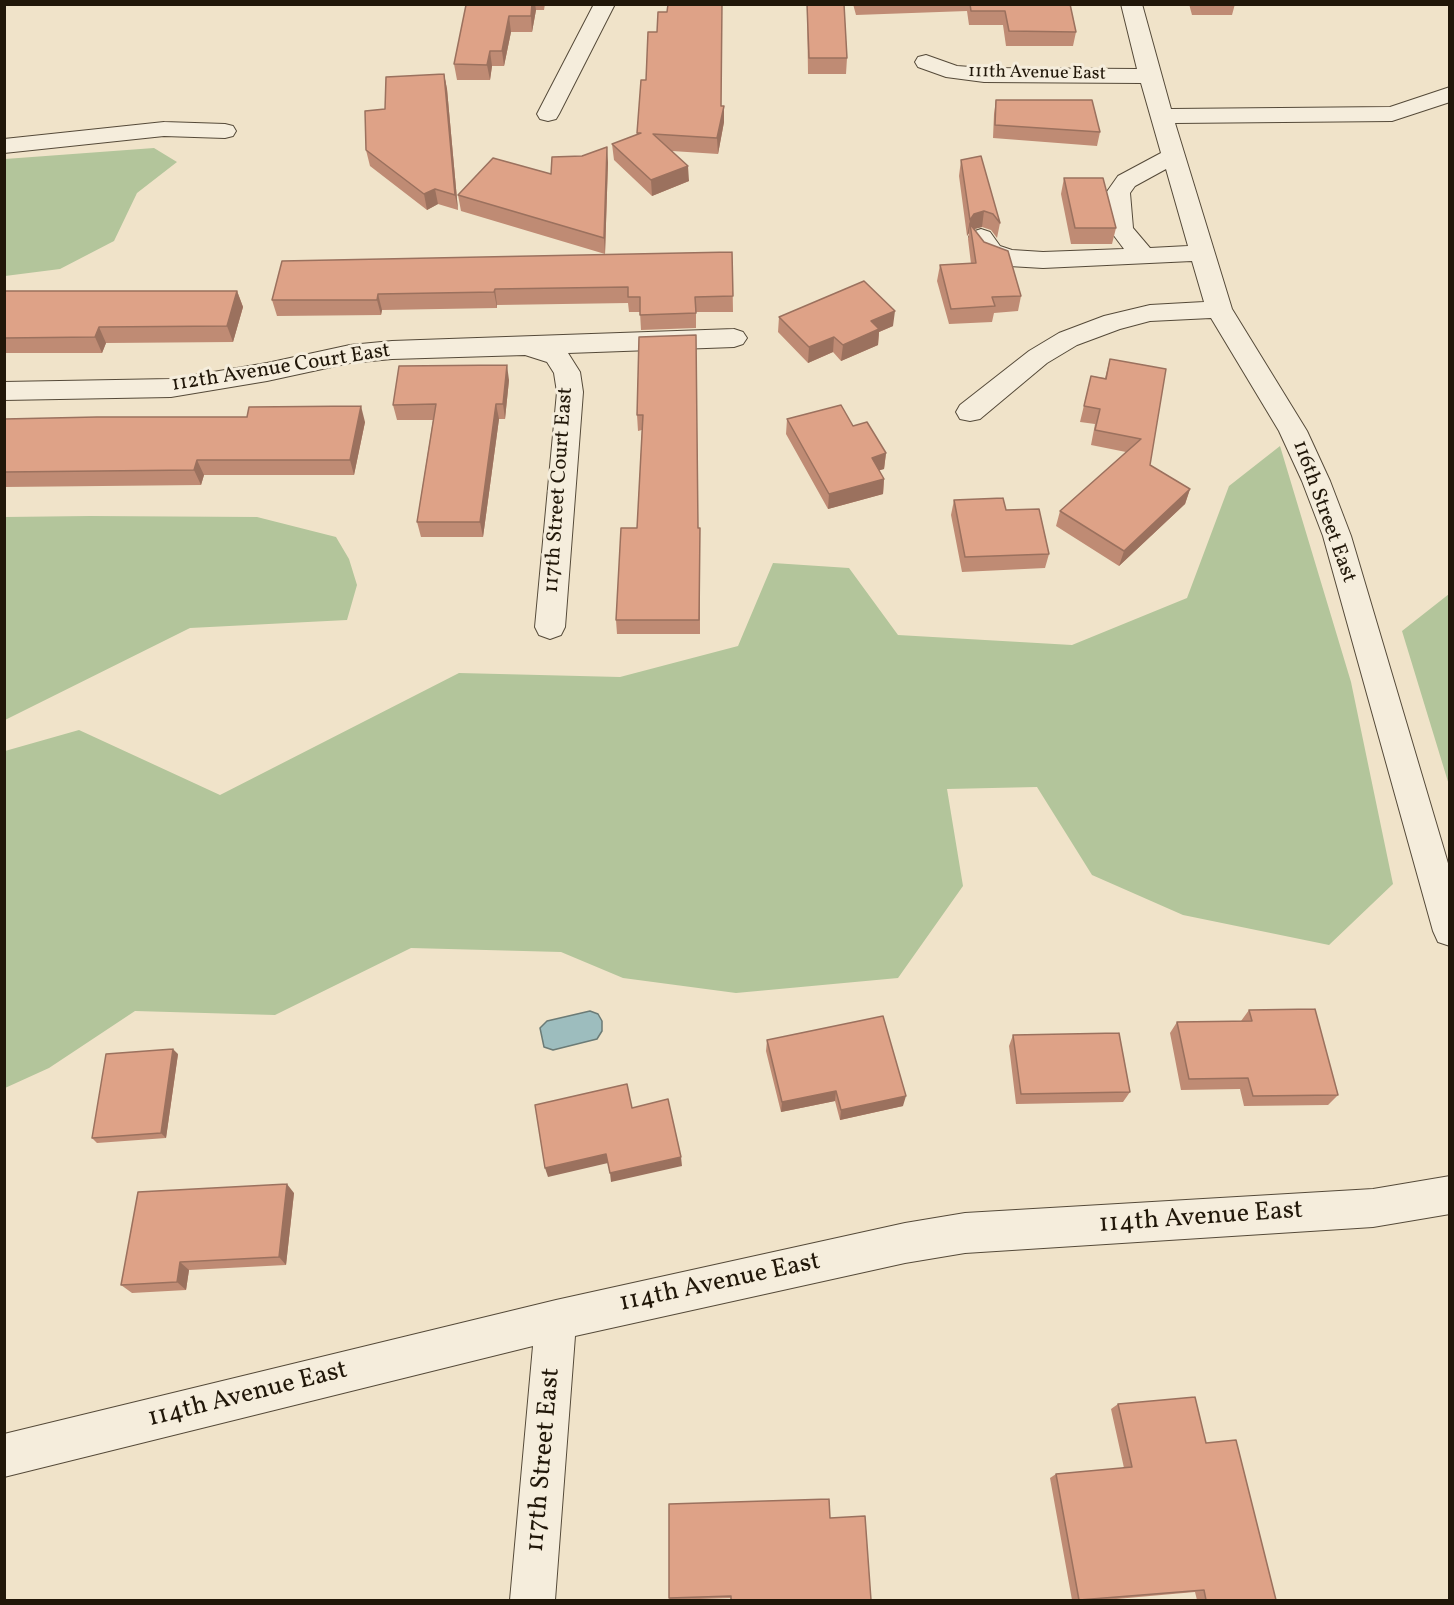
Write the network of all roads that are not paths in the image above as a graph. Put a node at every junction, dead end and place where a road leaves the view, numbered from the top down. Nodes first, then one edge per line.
1 (605, 4) edge
2 (1131, 4) edge
3 (926, 62) dead end
4 (1150, 76) junction
5 (1449, 94) edge
6 (548, 114) dead end
7 (1162, 116) junction
8 (225, 130) dead end
9 (4, 146) edge
10 (1174, 156) junction
11 (981, 237) edge
12 (1203, 254) junction
13 (1144, 256) junction
14 (1219, 309) junction
15 (734, 338) dead end
16 (527, 346) junction
17 (556, 356) joint
18 (4, 391) edge
19 (970, 412) dead end
20 (550, 627) dead end
21 (1449, 931) edge
22 (1449, 1195) edge
23 (556, 1320) junction
24 (4, 1456) edge
25 (533, 1600) edge

1 - 6 street
2 - 4 street, 116th Street East
3 - 4 street, 111th Avenue East
4 - 7 street, 116th Street East
5 - 7 street
7 - 10 street, 116th Street East
8 - 9 street
10 - 12 street, 116th Street East
10 - 13 street
11 - 13 street
12 - 13 street
12 - 14 street, 116th Street East
14 - 19 street
14 - 21 street, 116th Street East
15 - 16 street
16 - 17 street, 112th Avenue Court East
16 - 18 street, 112th Avenue Court East
17 - 20 street, 117th Street Court East
22 - 23 street, 114th Avenue East
23 - 24 street, 114th Avenue East
23 - 25 street, 117th Street East

